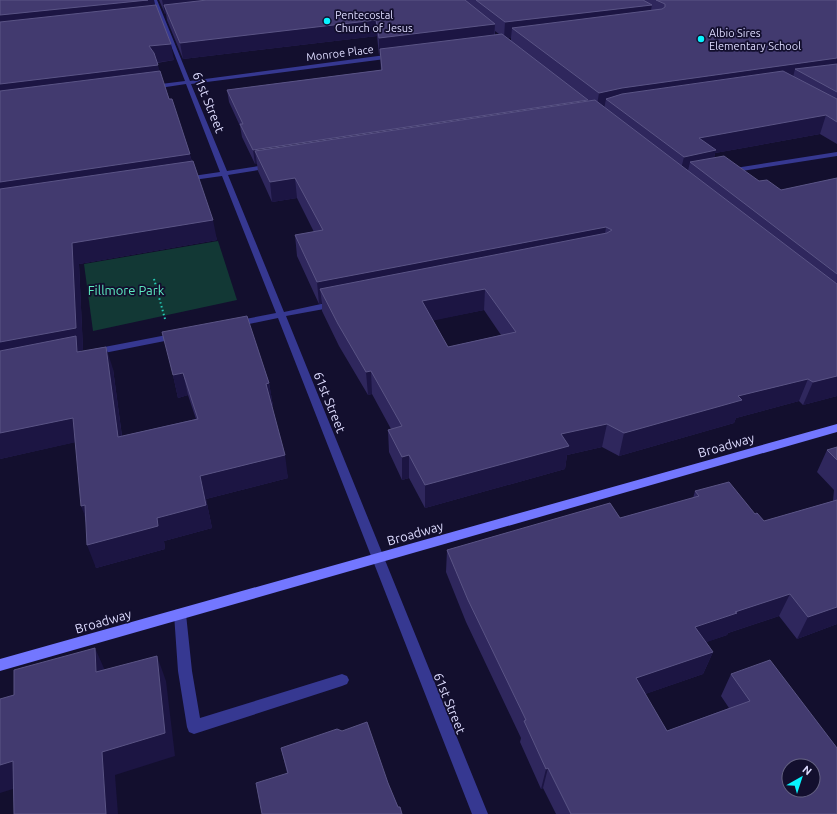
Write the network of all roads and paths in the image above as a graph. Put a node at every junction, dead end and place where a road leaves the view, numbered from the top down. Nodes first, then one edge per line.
1 (155, 0) edge
2 (398, 55) edge
3 (187, 82) junction
4 (149, 87) edge
5 (837, 154) edge
6 (275, 165) edge
7 (721, 172) edge
8 (224, 173) junction
9 (180, 180) edge
10 (154, 279) dead end
11 (344, 302) edge
12 (281, 315) junction
13 (166, 320) dead end
14 (224, 326) edge
15 (186, 334) edge
16 (85, 354) edge
17 (837, 428) edge
18 (378, 558) junction
19 (180, 614) junction
20 (0, 665) edge
21 (342, 680) dead end
22 (480, 814) edge

1 - 3 street, 61st Street
2 - 3 street, Monroe Place
3 - 4 street, Monroe Place
3 - 8 street, 61st Street
5 - 7 street
6 - 8 street
8 - 9 street
8 - 12 street, 61st Street
10 - 13 path
11 - 12 street
12 - 14 street
12 - 18 street, 61st Street
15 - 16 street
17 - 18 street, Broadway
18 - 19 street, Broadway
18 - 22 street, 61st Street
19 - 20 street, Broadway
19 - 21 street

